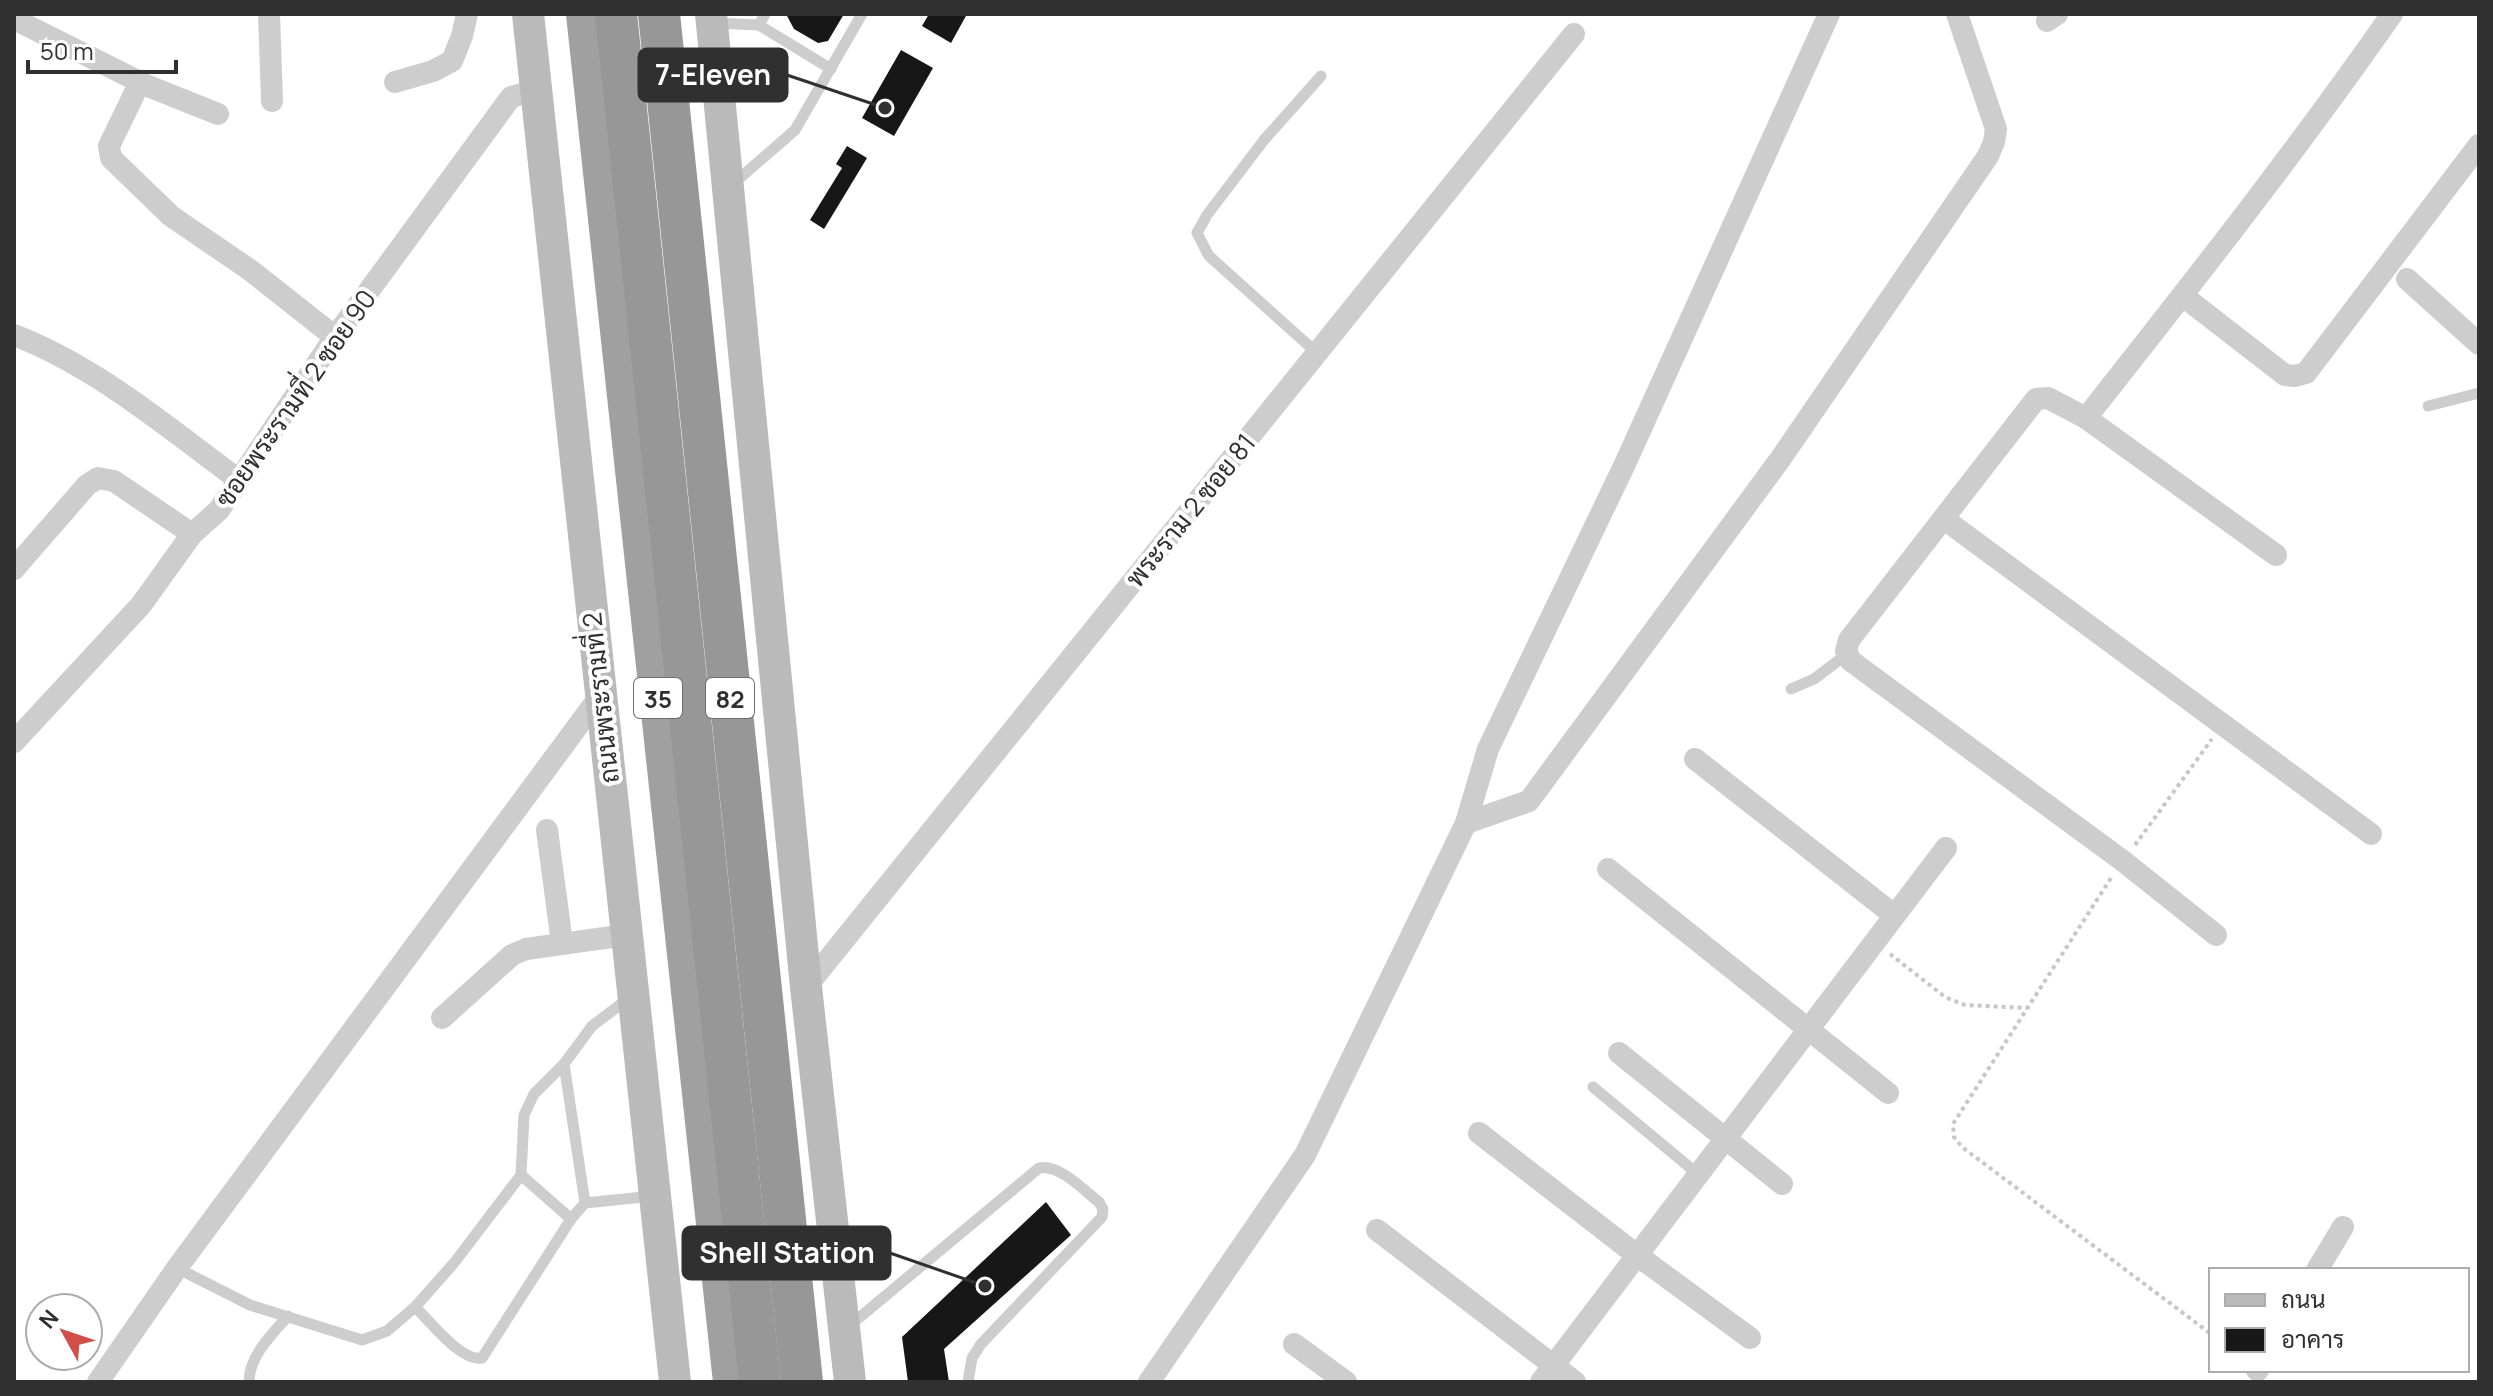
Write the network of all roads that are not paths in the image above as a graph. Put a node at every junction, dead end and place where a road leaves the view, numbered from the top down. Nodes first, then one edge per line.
1 (269, 14) edge
2 (467, 14) edge
3 (528, 14) edge
4 (585, 14) edge
5 (616, 14) edge
6 (658, 14) edge
7 (862, 14) edge
8 (1829, 14) edge
9 (1957, 14) edge
10 (2392, 14) edge
11 (711, 18) edge
12 (14, 19) edge
13 (762, 20) edge
14 (1574, 34) dead end
15 (831, 69) junction
16 (1321, 76) dead end
17 (140, 82) junction
18 (395, 82) dead end
19 (536, 90) junction
20 (272, 101) dead end
21 (218, 114) dead end
22 (2479, 145) edge
23 (729, 187) junction
24 (2407, 279) dead end
25 (2183, 296) junction
26 (14, 335) edge
27 (335, 337) junction
28 (2479, 344) edge
29 (1317, 353) junction
30 (2479, 393) edge
31 (2428, 406) dead end
32 (2086, 418) junction
33 (239, 480) junction
34 (1944, 519) junction
35 (192, 534) junction
36 (2276, 555) dead end
37 (14, 569) edge
38 (1847, 654) junction
39 (1791, 689) dead end
40 (600, 696) junction
41 (14, 742) edge
42 (1695, 759) dead end
43 (1466, 823) junction
44 (547, 830) dead end
45 (2371, 834) dead end
46 (1946, 848) dead end
47 (1608, 869) dead end
48 (1894, 915) junction
49 (626, 935) junction
50 (2216, 935) dead end
51 (562, 943) junction
52 (806, 987) junction
53 (633, 996) junction
54 (442, 1018) dead end
55 (1809, 1029) junction
56 (1619, 1053) dead end
57 (564, 1064) junction
58 (1593, 1087) dead end
59 (1888, 1093) dead end
60 (1479, 1133) dead end
61 (1727, 1138) junction
62 (521, 1175) junction
63 (1699, 1175) junction
64 (1782, 1184) dead end
65 (654, 1195) junction
66 (585, 1203) junction
67 (571, 1219) junction
68 (2343, 1227) dead end
69 (1377, 1230) dead end
70 (716, 1238) junction
71 (1638, 1256) junction
72 (177, 1268) junction
73 (2318, 1268) edge
74 (415, 1307) junction
75 (288, 1316) junction
76 (844, 1330) junction
77 (1750, 1338) dead end
78 (1294, 1344) dead end
79 (1547, 1374) edge
80 (98, 1382) edge
81 (249, 1382) edge
82 (675, 1382) edge
83 (709, 1382) edge
84 (732, 1382) edge
85 (760, 1382) edge
86 (802, 1382) edge
87 (850, 1382) edge
88 (968, 1382) edge
89 (1149, 1382) edge
90 (1346, 1382) edge
91 (1575, 1382) edge

1 - 20 street
2 - 18 street
3 - 19 main road, ถนนพระรามที่ 2 / 35
4 - 70 highway, 35
5 - 85 highway, 82
6 - 86 highway, 82
7 - 15 lane
8 - 43 street
9 - 43 street
10 - 25 street
11 - 13 lane
11 - 23 main road
12 - 17 street
13 - 15 lane
14 - 29 street, พระราม 2 ซอย 81
15 - 23 lane
16 - 29 lane
17 - 21 street
17 - 27 street
19 - 27 street, ซอยพระรามที่ 2 ซอย 90
19 - 40 main road, ถนนพระรามที่ 2 / 35
22 - 25 street
23 - 52 main road
24 - 28 street
25 - 32 street
26 - 33 street
27 - 33 street, ซอยพระรามที่ 2 ซอย 90
29 - 52 street, พระราม 2 ซอย 81
30 - 31 lane
32 - 34 street
32 - 36 street
33 - 35 street, ซอยพระรามที่ 2 ซอย 90
34 - 38 street
34 - 45 street
35 - 37 street
35 - 41 street, ซอยพระรามที่ 2 ซอย 90
38 - 39 lane
38 - 50 street
40 - 49 main road, ถนนพระรามที่ 2 / 35
40 - 72 street
42 - 48 street
43 - 89 street
44 - 51 street
46 - 48 street
47 - 55 street
48 - 55 street
49 - 51 street
49 - 53 main road, ถนนพระรามที่ 2 / 35
51 - 54 street
52 - 76 main road
53 - 57 lane
53 - 65 main road, ถนนพระรามที่ 2 / 35
55 - 59 street
55 - 61 street
56 - 61 street
57 - 62 lane
57 - 66 lane
58 - 63 lane
60 - 71 street
61 - 63 street
61 - 64 street
62 - 67 lane
62 - 74 lane
63 - 71 street
65 - 66 lane
65 - 82 main road, ถนนพระรามที่ 2 / 35
66 - 67 lane
67 - 74 lane
68 - 73 street
69 - 79 street
70 - 83 highway
70 - 84 highway, 35
71 - 77 street
71 - 79 street
72 - 75 lane
72 - 80 street
74 - 75 lane
75 - 81 lane
76 - 87 main road
76 - 88 lane
78 - 90 street
79 - 91 street

